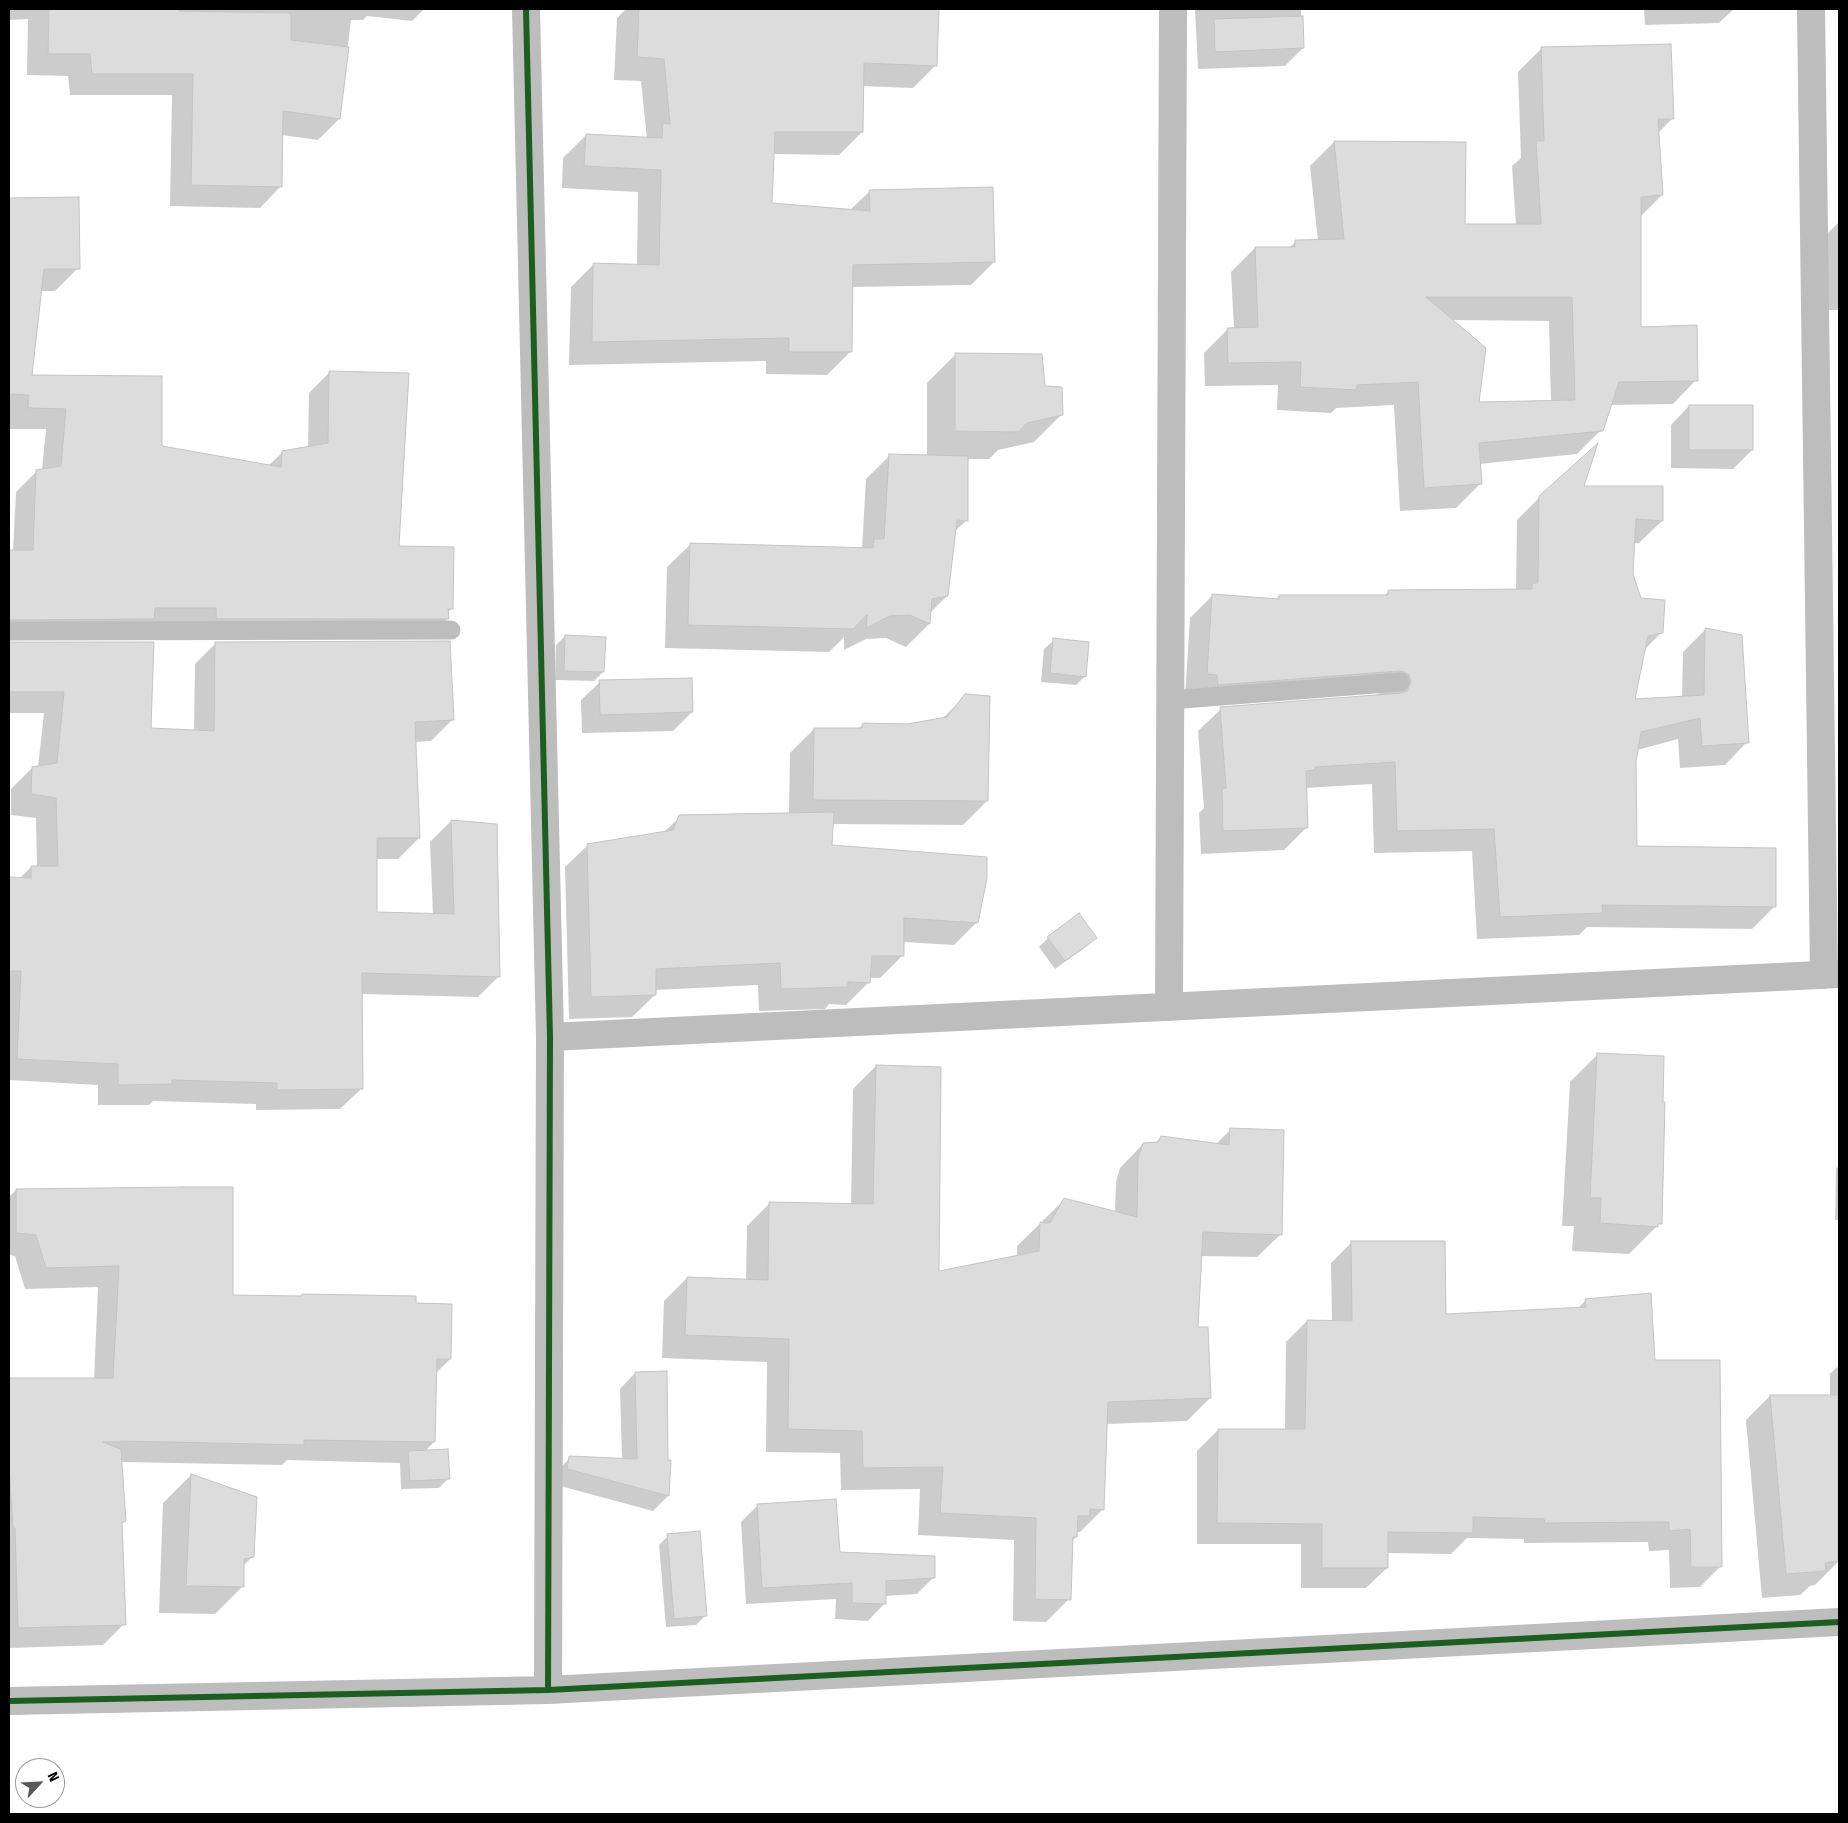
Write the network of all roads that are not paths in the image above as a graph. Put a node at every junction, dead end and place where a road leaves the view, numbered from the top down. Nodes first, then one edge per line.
1 (526, 9) edge
2 (1173, 9) edge
3 (1812, 9) edge
4 (451, 630) dead end
5 (9, 632) edge
6 (1400, 682) dead end
7 (1170, 700) junction
8 (1832, 975) edge
9 (1169, 1007) junction
10 (550, 1037) junction
11 (1839, 1622) edge
12 (548, 1690) junction
13 (9, 1701) edge

1 - 10 street
2 - 7 street
3 - 8 street
4 - 5 lane
6 - 7 lane
7 - 9 street
8 - 9 street
9 - 10 street
10 - 12 street
11 - 12 street
12 - 13 street

